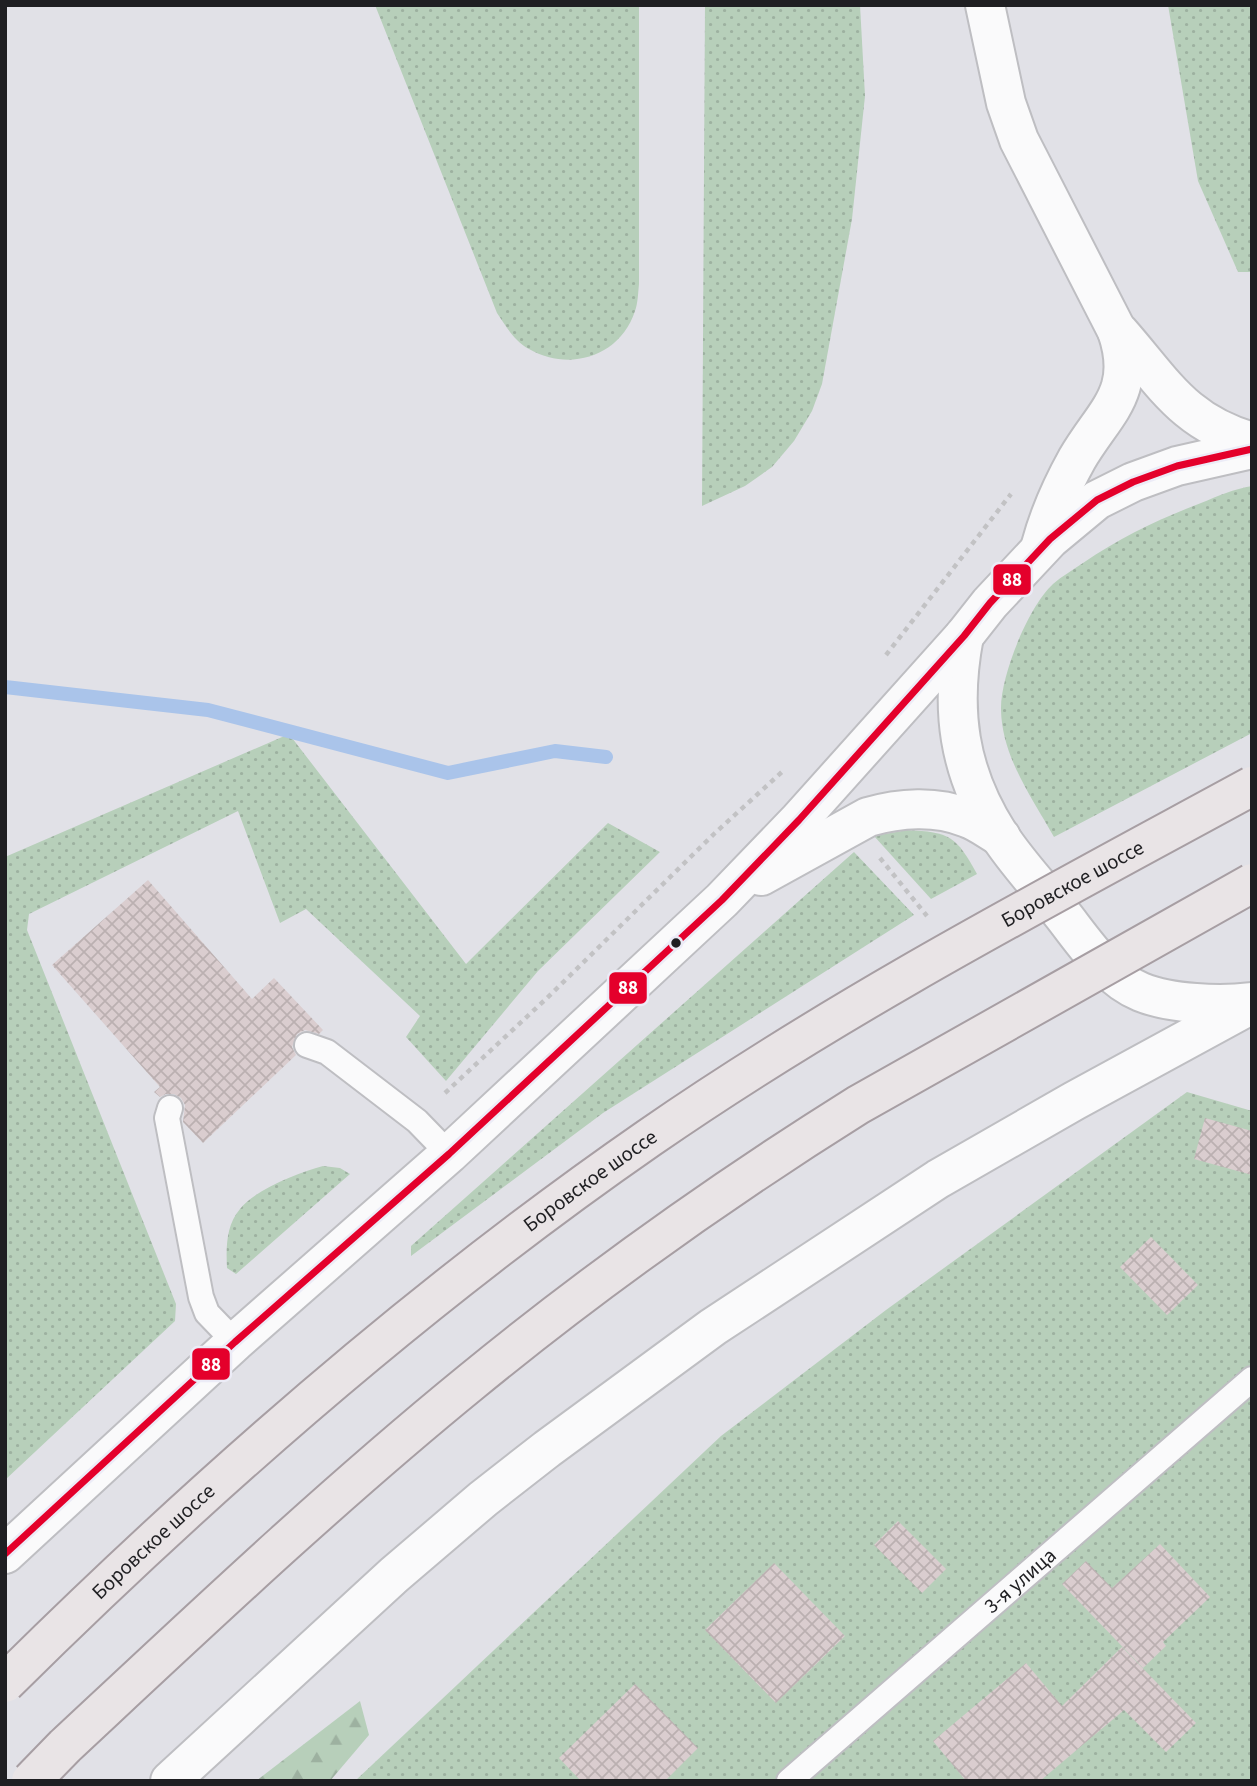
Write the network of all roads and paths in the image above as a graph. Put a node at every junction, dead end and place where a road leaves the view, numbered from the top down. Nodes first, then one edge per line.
1 (985, 5) edge
2 (1117, 331) junction
3 (1252, 442) edge
4 (1252, 449) edge
5 (1018, 484) dead end
6 (1040, 549) junction
7 (964, 636) junction
8 (883, 659) dead end
9 (784, 769) dead end
10 (1252, 786) edge
11 (1001, 837) junction
12 (1252, 883) edge
13 (728, 893) junction
14 (1252, 1003) edge
15 (307, 1045) dead end
16 (444, 1093) dead end
17 (170, 1108) dead end
18 (449, 1154) junction
19 (235, 1342) junction
20 (1252, 1379) edge
21 (5, 1554) edge
22 (5, 1683) edge
23 (31, 1781) edge
24 (170, 1781) edge
25 (789, 1781) edge

1 - 2 main road
2 - 3 main road
2 - 6 main road
4 - 6 main road
5 - 8 path
6 - 7 main road
7 - 11 main road
7 - 13 main road
9 - 16 path
10 - 22 main road, Боровское шоссе, bridge
11 - 13 main road
11 - 14 main road
12 - 23 main road, bridge
13 - 18 main road
14 - 24 main road
15 - 18 lane
17 - 19 lane
18 - 19 main road
19 - 21 main road
20 - 25 lane, 3-я улица

